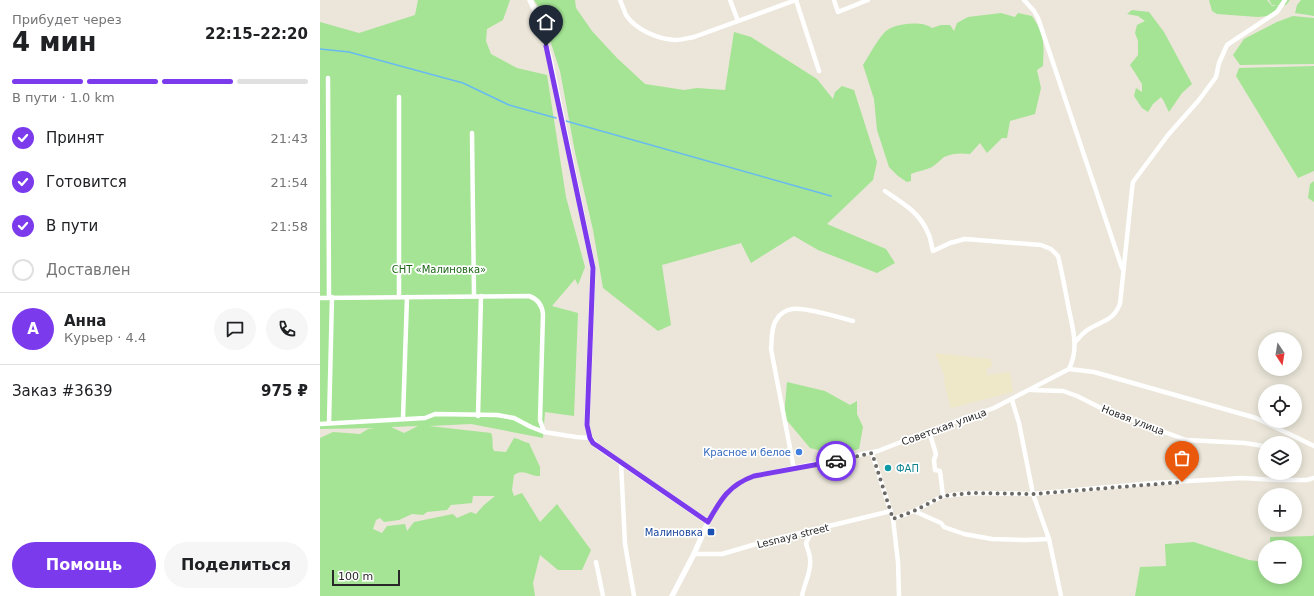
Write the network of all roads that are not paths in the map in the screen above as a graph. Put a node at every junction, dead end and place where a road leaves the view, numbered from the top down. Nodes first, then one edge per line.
1 (530, 0) edge
2 (620, 0) edge
3 (730, 0) edge
4 (796, 0) edge
5 (834, 0) edge
6 (868, 0) edge
7 (1024, 0) edge
8 (1285, 0) edge
9 (738, 21) junction
10 (819, 71) dead end
11 (328, 78) dead end
12 (399, 97) dead end
13 (472, 133) dead end
14 (886, 191) dead end
15 (1123, 270) junction
16 (474, 296) junction
17 (481, 296) junction
18 (330, 297) junction
19 (399, 297) junction
20 (407, 297) junction
21 (320, 298) edge
22 (853, 321) dead end
23 (1075, 342) junction
24 (1069, 369) junction
25 (1029, 390) junction
26 (1012, 400) junction
27 (478, 416) junction
28 (403, 418) junction
29 (329, 423) junction
30 (320, 424) edge
31 (544, 432) junction
32 (929, 432) junction
33 (590, 438) junction
34 (1258, 445) edge
35 (1314, 446) edge
36 (872, 453) junction
37 (621, 463) junction
38 (794, 469) junction
39 (1314, 478) edge
40 (1033, 494) junction
41 (943, 496) junction
42 (891, 511) junction
43 (914, 511) junction
44 (893, 519) junction
45 (708, 522) junction
46 (808, 532) junction
47 (1050, 539) junction
48 (694, 554) junction
49 (596, 562) dead end
50 (603, 596) edge
51 (634, 596) edge
52 (672, 596) edge
53 (802, 596) edge
54 (898, 596) edge
55 (1061, 596) edge

1 - 33 street
2 - 9 street
3 - 9 street
4 - 9 street
4 - 10 street
5 - 6 street
7 - 15 street
8 - 15 street
11 - 18 street
12 - 19 street
13 - 16 street
14 - 23 street
15 - 23 street
16 - 17 street
16 - 20 street
17 - 27 street
17 - 31 street
18 - 19 street
18 - 21 street
18 - 29 street
19 - 20 street
20 - 28 street
22 - 38 street
23 - 24 street
24 - 25 street, Советская улица
24 - 35 street
25 - 26 street, Советская улица
25 - 34 street, Новая улица
26 - 32 street, Советская улица
26 - 40 street
27 - 28 street
27 - 31 street
28 - 29 street
29 - 30 street
31 - 33 street
32 - 36 street, Советская улица
32 - 41 street
33 - 37 street
36 - 38 street, Советская улица
36 - 42 street
37 - 45 street
37 - 51 street
38 - 45 street, Советская улица
39 - 40 street
40 - 41 street
40 - 47 street
41 - 43 street
42 - 44 street
42 - 46 street, Lesnaya street
43 - 44 street
43 - 47 street
44 - 54 street
45 - 48 street
46 - 48 street, Lesnaya street
46 - 53 street
47 - 55 street
48 - 52 street
49 - 50 street

